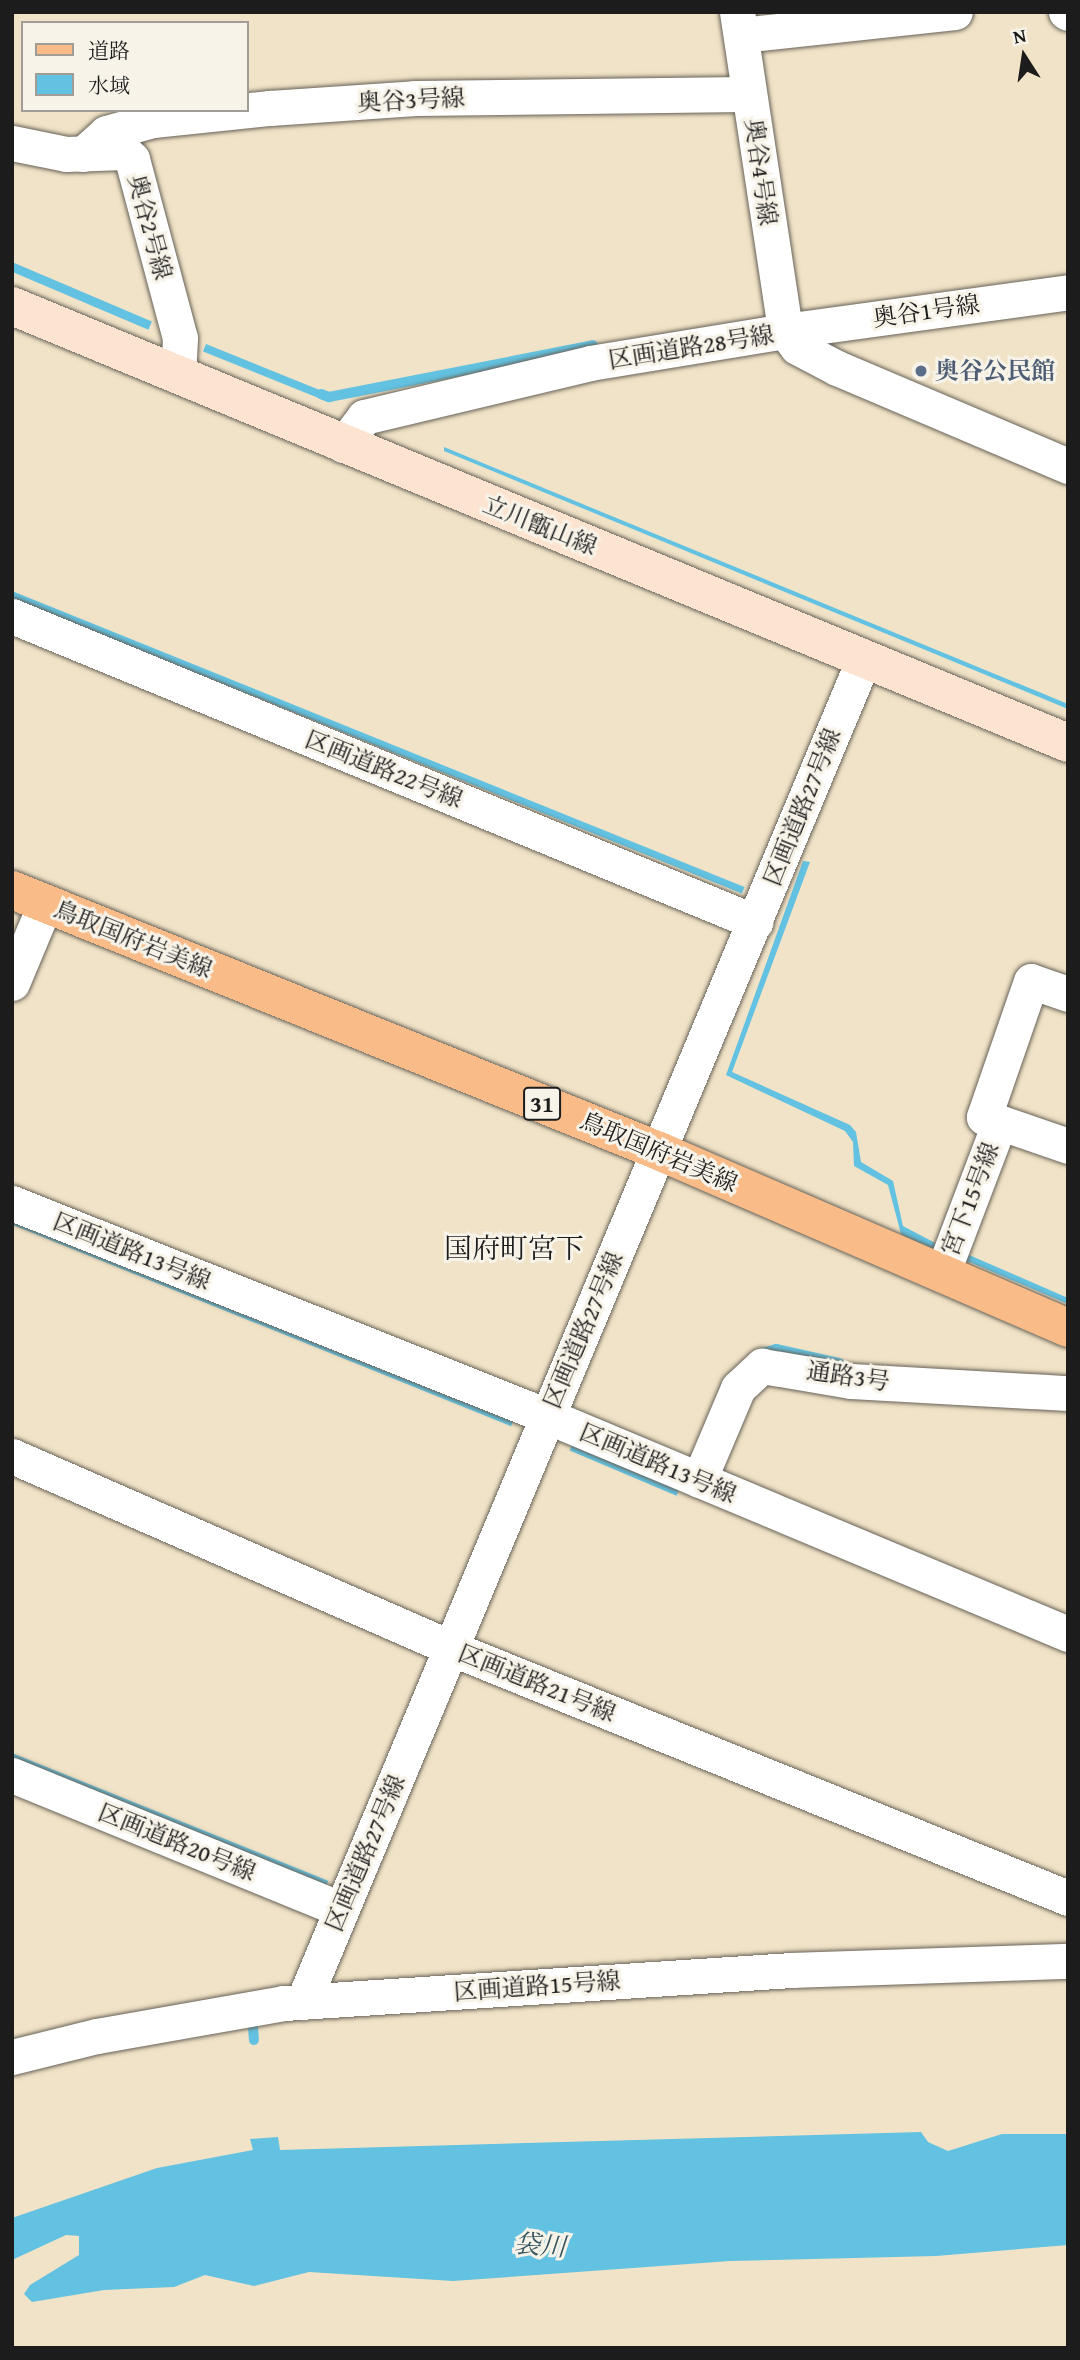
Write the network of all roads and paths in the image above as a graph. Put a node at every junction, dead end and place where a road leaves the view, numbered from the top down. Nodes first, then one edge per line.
1 (955, 12) edge
2 (739, 24) edge
3 (749, 94) junction
4 (248, 110) edge
5 (231, 112) edge
6 (12, 143) edge
7 (83, 154) junction
8 (1068, 292) edge
9 (12, 306) edge
10 (785, 331) junction
11 (178, 374) junction
12 (343, 445) junction
13 (1068, 466) edge
14 (12, 616) edge
15 (864, 658) junction
16 (1068, 743) edge
17 (29, 897) edge
18 (755, 922) junction
19 (12, 983) edge
20 (1068, 994) edge
21 (999, 1124) junction
22 (1068, 1146) edge
23 (659, 1151) junction
24 (12, 1203) edge
25 (942, 1274) junction
26 (1068, 1328) edge
27 (1068, 1392) edge
28 (547, 1416) junction
29 (12, 1456) edge
30 (699, 1480) junction
31 (1068, 1634) edge
32 (453, 1649) junction
33 (12, 1775) edge
34 (1068, 1898) edge
35 (341, 1909) junction
36 (1068, 1961) edge
37 (303, 2002) junction
38 (12, 2057) edge

1 - 2 street
2 - 3 street, 奥谷4号線
3 - 4 street, 奥谷3号線
3 - 10 street, 奥谷4号線
5 - 7 street, 奥谷3号線
6 - 7 street, 奥谷2号線
7 - 11 street, 奥谷2号線
8 - 10 street, 奥谷1号線
9 - 11 street, 立川甑山線
10 - 12 street, 区画道路28号線
10 - 13 street, 区画道路28号線
11 - 12 street, 立川甑山線
12 - 15 street, 立川甑山線
14 - 18 street, 区画道路22号線
15 - 16 street, 立川甑山線
15 - 18 street, 区画道路27号線
17 - 19 street
17 - 23 main road, 鳥取国府岩美線 / 31
18 - 23 street, 区画道路27号線
20 - 21 street, 宮下15号線
21 - 22 street, 宮下15号線
21 - 25 street, 宮下15号線
23 - 25 main road, 鳥取国府岩美線 / 31
23 - 28 street, 区画道路27号線
24 - 28 street, 区画道路13号線
25 - 26 main road, 鳥取国府岩美線 / 31
27 - 30 street, 通路3号
28 - 30 street, 区画道路13号線
28 - 32 street, 区画道路27号線
29 - 32 street, 区画道路21号線
30 - 31 street, 区画道路13号線
32 - 34 street, 区画道路21号線
32 - 35 street, 区画道路27号線
33 - 35 street, 区画道路20号線
35 - 37 street, 区画道路27号線
36 - 37 street, 区画道路15号線
37 - 38 street, 区画道路15号線

